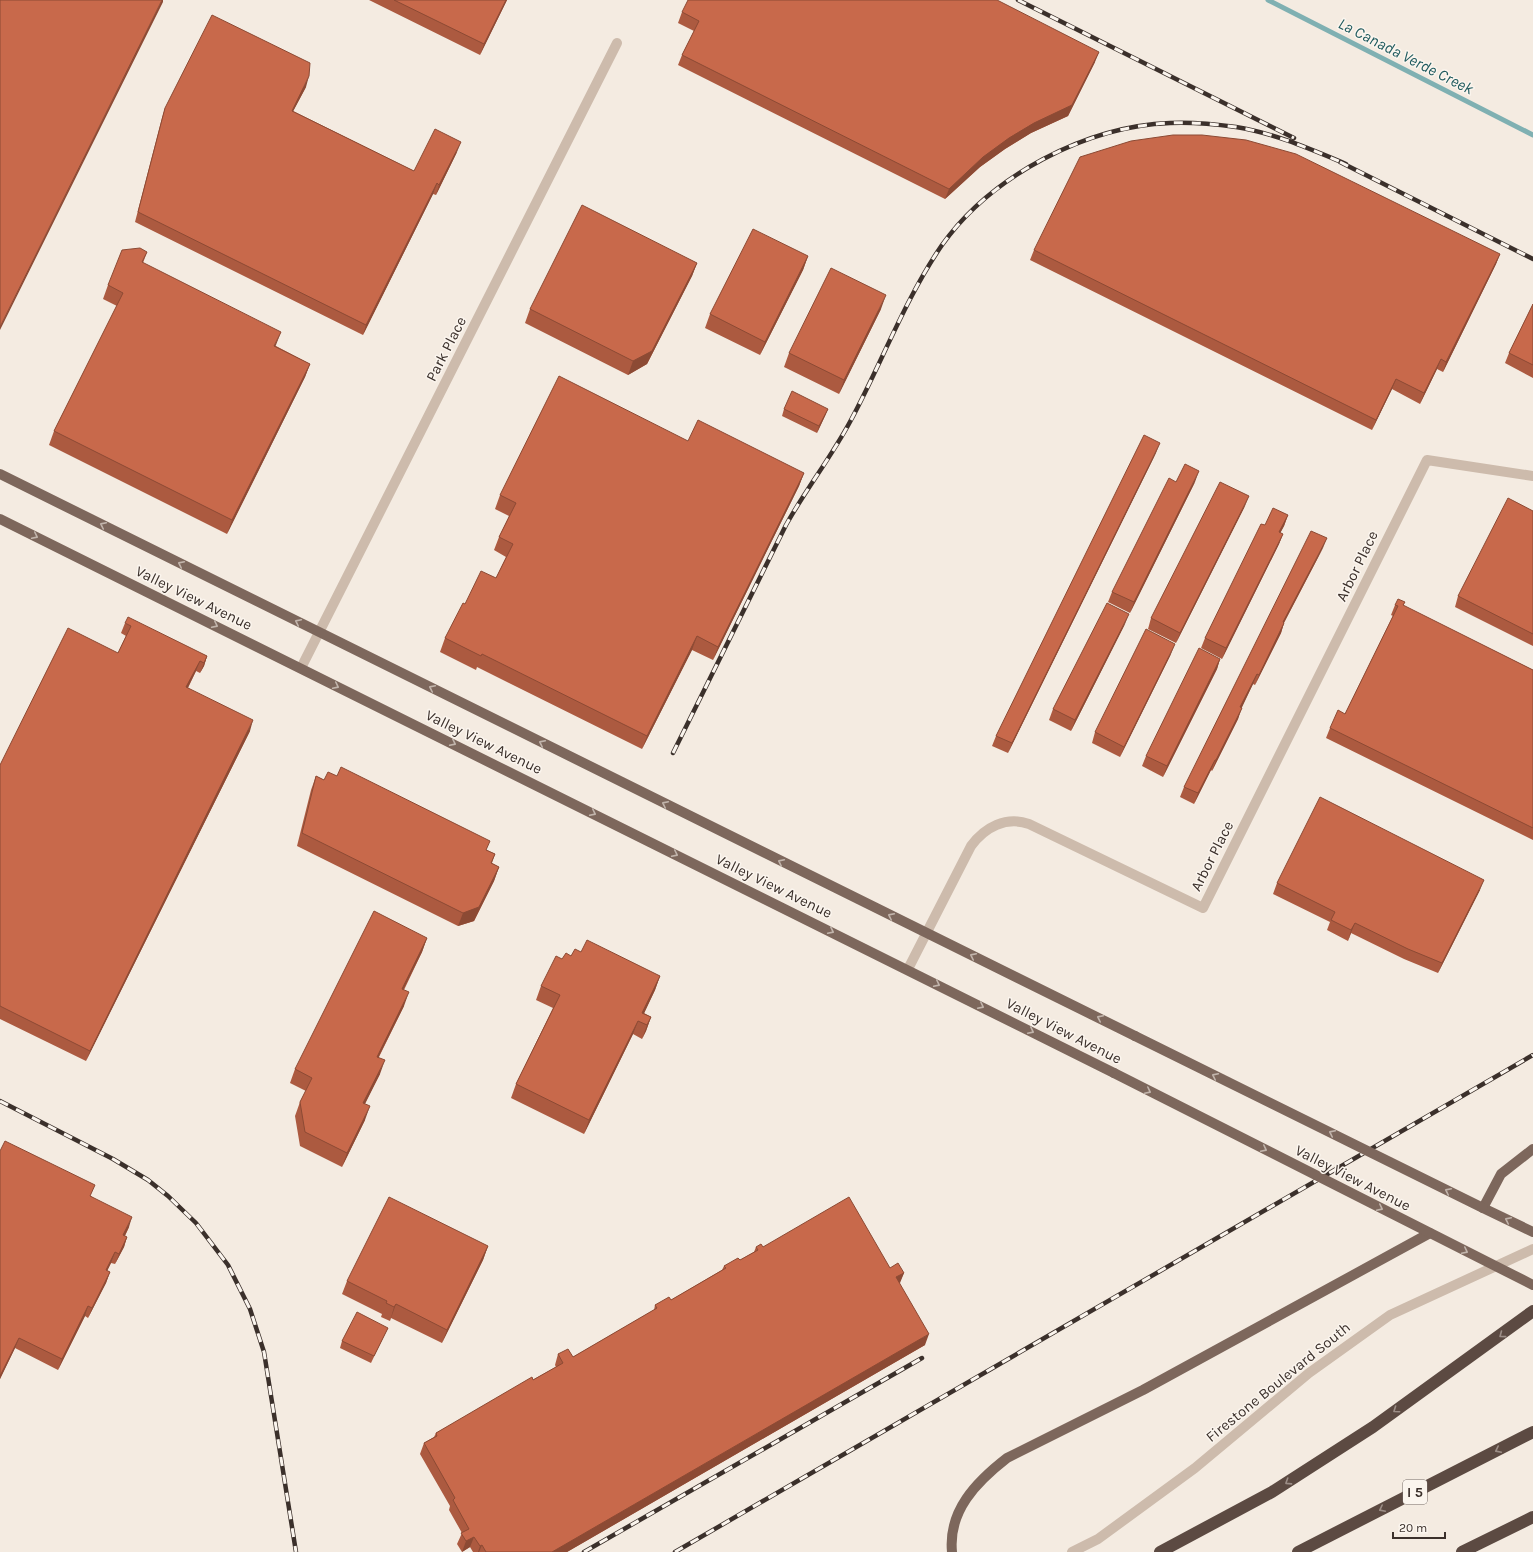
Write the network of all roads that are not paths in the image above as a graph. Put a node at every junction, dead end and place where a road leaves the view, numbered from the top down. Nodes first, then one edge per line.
1 (617, 44) dead end
2 (0, 474) edge
3 (1533, 476) edge
4 (0, 519) edge
5 (320, 633) junction
6 (302, 668) junction
7 (926, 933) junction
8 (908, 969) junction
9 (1533, 1149) edge
10 (1483, 1208) junction
11 (1533, 1232) edge
12 (1430, 1233) junction
13 (1533, 1249) edge
14 (1533, 1286) edge
15 (1533, 1311) edge
16 (1533, 1432) edge
17 (1533, 1517) edge
18 (952, 1552) edge
19 (1072, 1552) edge
20 (1160, 1552) edge
21 (1298, 1552) edge
22 (1462, 1552) edge

1 - 5 street, Park Place
5 -> 2 main road, Valley View Avenue
3 - 7 street, Arbor Place
4 -> 6 main road, Valley View Avenue
5 - 6 street, Park Place
7 -> 5 main road, Valley View Avenue
6 -> 8 main road, Valley View Avenue
7 - 8 street, Arbor Place
10 -> 7 main road, Valley View Avenue, bridge
8 -> 12 main road, Valley View Avenue, bridge
9 - 10 main road
11 -> 10 main road, Valley View Avenue
12 -> 14 main road, Valley View Avenue, bridge
12 - 18 main road
13 - 19 street, Firestone Boulevard South
15 -> 20 highway
16 -> 21 highway, I 5
17 - 22 highway

